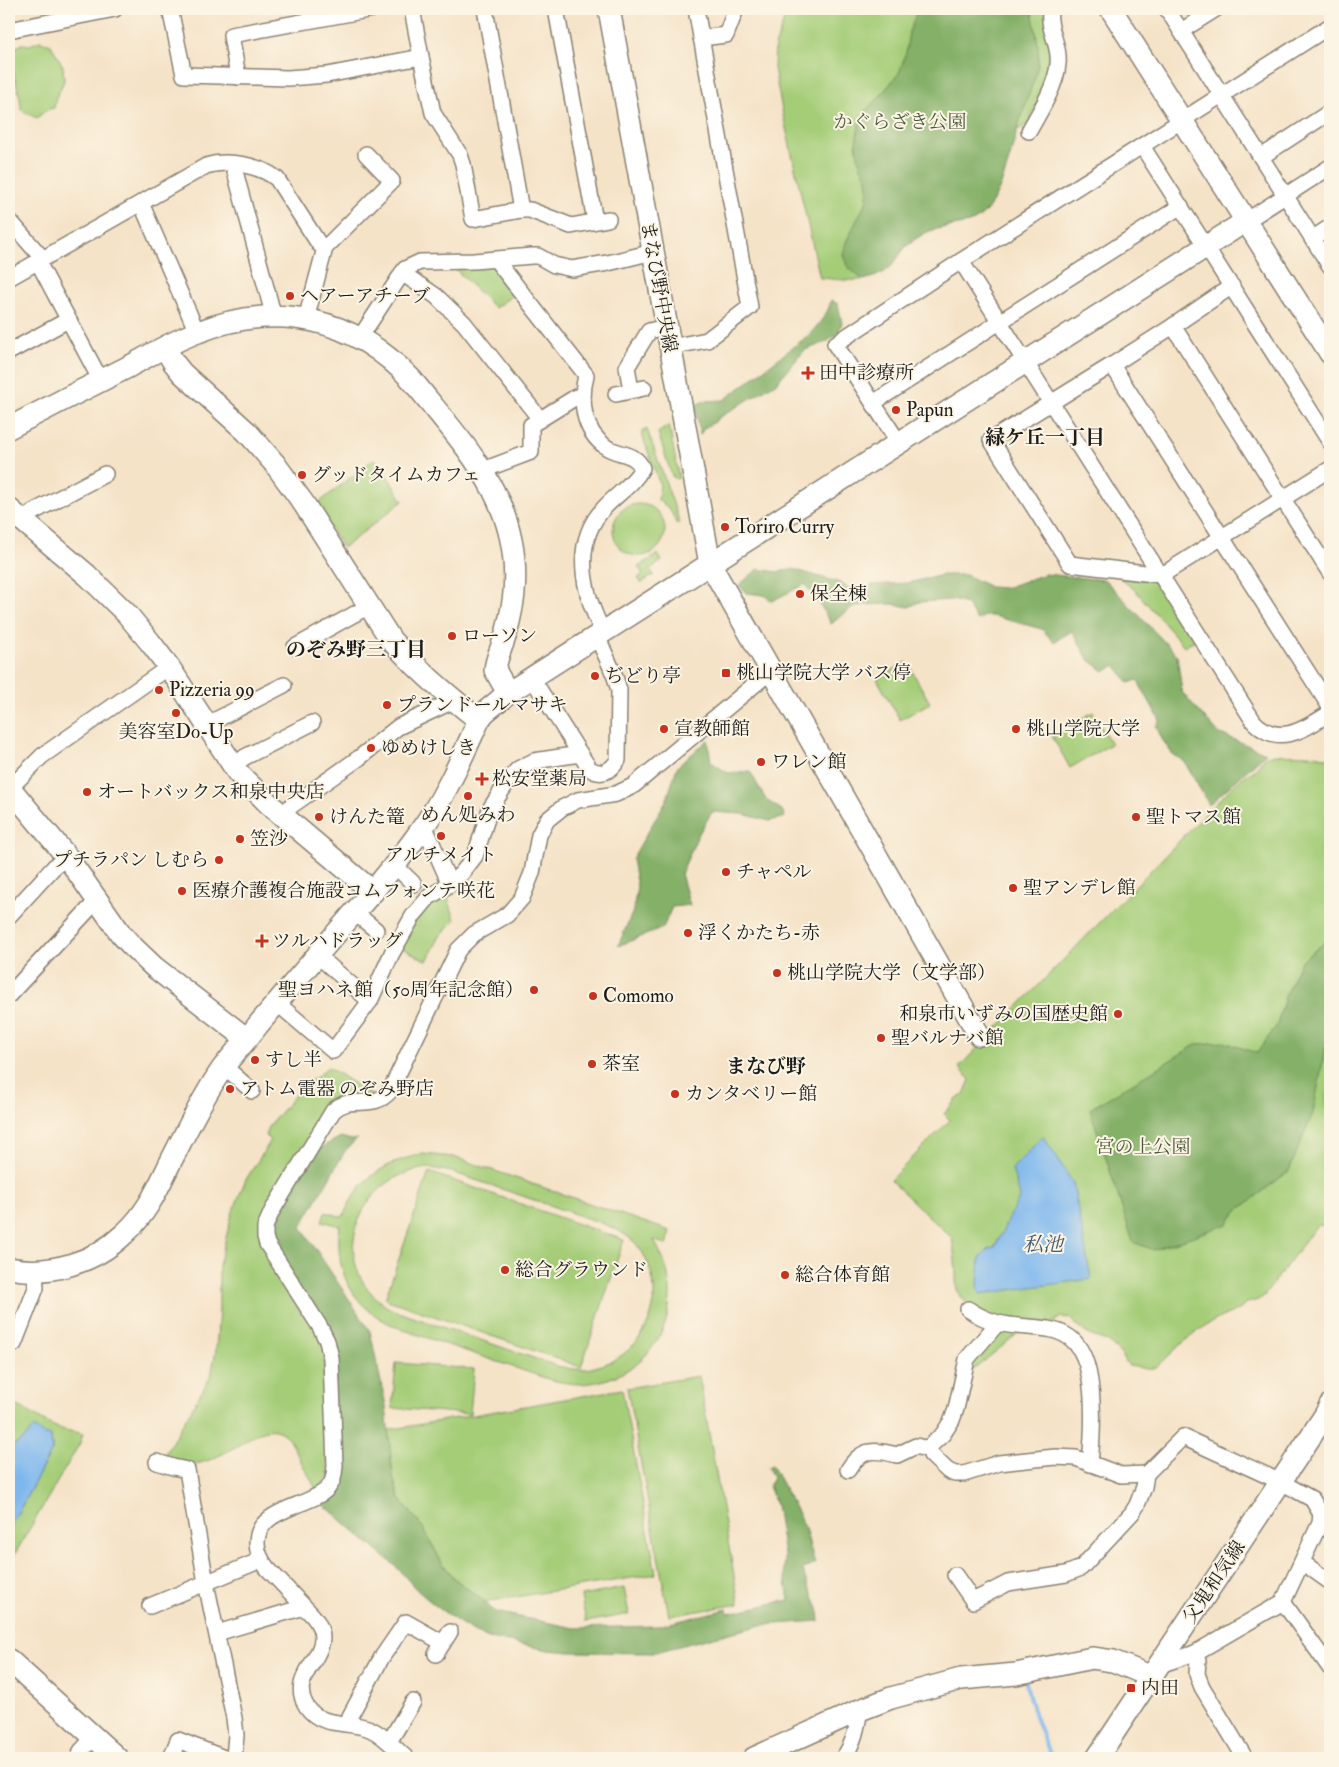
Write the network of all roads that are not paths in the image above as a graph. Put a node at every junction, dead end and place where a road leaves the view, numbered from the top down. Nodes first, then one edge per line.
1 (116, 9) edge
2 (170, 9) edge
3 (372, 9) edge
4 (412, 9) edge
5 (485, 9) edge
6 (556, 9) edge
7 (610, 9) edge
8 (696, 9) edge
9 (736, 9) edge
10 (1050, 9) edge
11 (1111, 9) edge
12 (1167, 9) edge
13 (1216, 9) edge
14 (41, 16) edge
15 (1330, 26) edge
16 (9, 30) edge
17 (1181, 31) junction
18 (701, 38) junction
19 (421, 57) junction
20 (238, 77) junction
21 (1222, 95) junction
22 (1330, 112) edge
23 (1182, 121) junction
24 (1029, 131) dead end
25 (1142, 146) junction
26 (366, 154) dead end
27 (1261, 158) junction
28 (233, 164) junction
29 (1330, 167) edge
30 (1286, 196) junction
31 (141, 203) junction
32 (1181, 206) junction
33 (521, 210) junction
34 (9, 220) edge
35 (1246, 221) junction
36 (1330, 227) edge
37 (1312, 239) junction
38 (1207, 246) junction
39 (325, 248) junction
40 (653, 252) junction
41 (40, 260) junction
42 (496, 260) junction
43 (961, 262) junction
44 (1330, 266) edge
45 (402, 273) junction
46 (9, 278) edge
47 (1232, 286) junction
48 (272, 316) junction
49 (306, 319) junction
50 (68, 320) junction
51 (1000, 321) junction
52 (1173, 326) junction
53 (197, 332) junction
54 (668, 337) junction
55 (359, 339) junction
56 (165, 348) junction
57 (9, 352) edge
58 (1330, 353) edge
59 (1025, 361) junction
60 (1112, 365) junction
61 (101, 381) junction
62 (630, 391) dead end
63 (582, 398) junction
64 (1051, 402) junction
65 (873, 403) junction
66 (540, 419) junction
67 (9, 428) edge
68 (1330, 442) edge
69 (899, 443) junction
70 (1330, 468) edge
71 (483, 470) junction
72 (105, 474) dead end
73 (1283, 498) junction
74 (16, 515) edge
75 (1222, 537) junction
76 (710, 564) junction
77 (1330, 572) edge
78 (1162, 575) junction
79 (369, 606) junction
80 (600, 634) junction
81 (295, 647) dead end
82 (169, 667) junction
83 (771, 670) junction
84 (532, 678) junction
85 (284, 686) dead end
86 (508, 693) junction
87 (455, 700) junction
88 (1330, 707) edge
89 (1330, 713) edge
90 (479, 720) junction
91 (312, 722) dead end
92 (206, 725) junction
93 (580, 754) junction
94 (233, 766) junction
95 (9, 787) edge
96 (283, 816) junction
97 (421, 830) junction
98 (67, 856) junction
99 (394, 865) junction
100 (414, 884) dead end
101 (450, 884) junction
102 (373, 892) junction
103 (99, 900) junction
104 (354, 912) junction
105 (9, 916) edge
106 (376, 930) dead end
107 (317, 955) junction
108 (9, 995) edge
109 (370, 1002) junction
110 (277, 1003) junction
111 (979, 1035) dead end
112 (247, 1039) junction
113 (224, 1066) junction
114 (252, 1091) dead end
115 (9, 1268) edge
116 (35, 1271) junction
117 (968, 1309) dead end
118 (997, 1324) junction
119 (14, 1344) dead end
120 (1330, 1405) edge
121 (929, 1447) junction
122 (157, 1462) dead end
123 (1090, 1464) junction
124 (848, 1470) dead end
125 (1146, 1474) junction
126 (1281, 1482) junction
127 (1326, 1512) edge
128 (261, 1560) junction
129 (1302, 1562) junction
130 (955, 1575) dead end
131 (1330, 1582) edge
132 (206, 1583) junction
133 (1283, 1602) junction
134 (150, 1606) dead end
135 (304, 1607) junction
136 (217, 1633) junction
137 (443, 1643) dead end
138 (1195, 1653) junction
139 (9, 1660) edge
140 (1330, 1668) edge
141 (1154, 1671) junction
142 (413, 1702) dead end
143 (860, 1710) junction
144 (349, 1724) junction
145 (94, 1737) junction
146 (389, 1742) junction
147 (1103, 1756) edge
148 (79, 1758) edge
149 (117, 1758) edge
150 (171, 1758) edge
151 (224, 1758) edge
152 (234, 1758) edge
153 (406, 1758) edge
154 (754, 1758) edge
155 (843, 1758) edge
156 (1245, 1758) edge

1 - 14 street
2 - 20 street
3 - 20 street
4 - 19 street
5 - 33 street
6 - 33 street
7 - 40 street, まなび野中央線
8 - 18 street
9 - 18 street
10 - 24 street
11 - 23 street
12 - 17 street
13 - 17 street
14 - 16 street
15 - 21 street
17 - 21 street
18 - 54 street
19 - 20 street
19 - 33 street
21 - 23 street
21 - 27 street
22 - 27 street
23 - 25 street
23 - 35 street
25 - 32 street
25 - 43 street
26 - 39 street
27 - 30 street
28 - 31 street
28 - 39 street
28 - 48 street
29 - 30 street
30 - 35 street
30 - 37 street
31 - 41 street
31 - 53 street
32 - 38 street
32 - 51 street
34 - 41 street
35 - 38 street
35 - 58 street
36 - 37 street
37 - 44 street
38 - 47 street
38 - 59 street
39 - 49 street
40 - 42 street
40 - 54 street, まなび野中央線
41 - 46 street
41 - 50 street
42 - 45 street
42 - 63 street
43 - 51 street
43 - 65 street
45 - 55 street
45 - 66 street
47 - 52 street
47 - 68 street
48 - 49 street
48 - 53 street
49 - 55 street
50 - 57 street
50 - 61 street
51 - 59 street
51 - 65 street
52 - 60 street
52 - 73 street
53 - 56 street
54 - 62 street
54 - 76 street, まなび野中央線
55 - 71 street
56 - 61 street
56 - 79 street
59 - 64 street
59 - 69 street
60 - 64 street
60 - 75 street
61 - 67 street
63 - 66 street
63 - 80 street
64 - 78 street
64 - 78 street
65 - 69 street
66 - 71 street
69 - 76 street
70 - 73 street
71 - 86 street
72 - 74 street
73 - 75 street
73 - 77 street
74 - 82 street
75 - 78 street
75 - 88 street
76 - 80 street
76 - 83 street, まなび野中央線
78 - 89 street
79 - 81 street
79 - 87 street
80 - 84 street
80 - 93 street
82 - 92 street
82 - 95 street
83 - 111 street, まなび野中央線
83 - 128 street
84 - 86 street
84 - 93 street
85 - 92 street
86 - 90 street
87 - 90 street
87 - 96 street
90 - 97 street
91 - 94 street
92 - 94 street
93 - 101 street
94 - 96 street
95 - 98 street
96 - 102 street
97 - 99 street
97 - 101 street
98 - 103 street
98 - 105 street
99 - 100 street
99 - 102 street
101 - 109 street
102 - 104 street
103 - 108 street
103 - 112 street
104 - 106 street
104 - 107 street
107 - 109 street
107 - 110 street
109 - 110 street
110 - 112 street
112 - 113 street
113 - 114 street
113 - 116 street
115 - 116 street
116 - 119 street
117 - 118 street
118 - 121 street
118 - 123 street
120 - 126 street, 父鬼和気線
121 - 123 street
121 - 124 street
122 - 132 street
123 - 125 street
125 - 126 street
125 - 130 street
126 - 127 street
126 - 141 street, 父鬼和気線
127 - 129 street
128 - 132 street
128 - 135 street
129 - 131 street
129 - 133 street
132 - 134 street
132 - 136 street
133 - 138 street
133 - 140 street
135 - 136 street
135 - 144 street
136 - 152 street
137 - 144 street
138 - 141 street
138 - 156 street
139 - 145 street
141 - 143 street
141 - 147 street, 父鬼和気線
142 - 146 street
143 - 154 street
143 - 155 street
144 - 146 street
145 - 148 street
145 - 149 street
146 - 153 street
150 - 151 street

